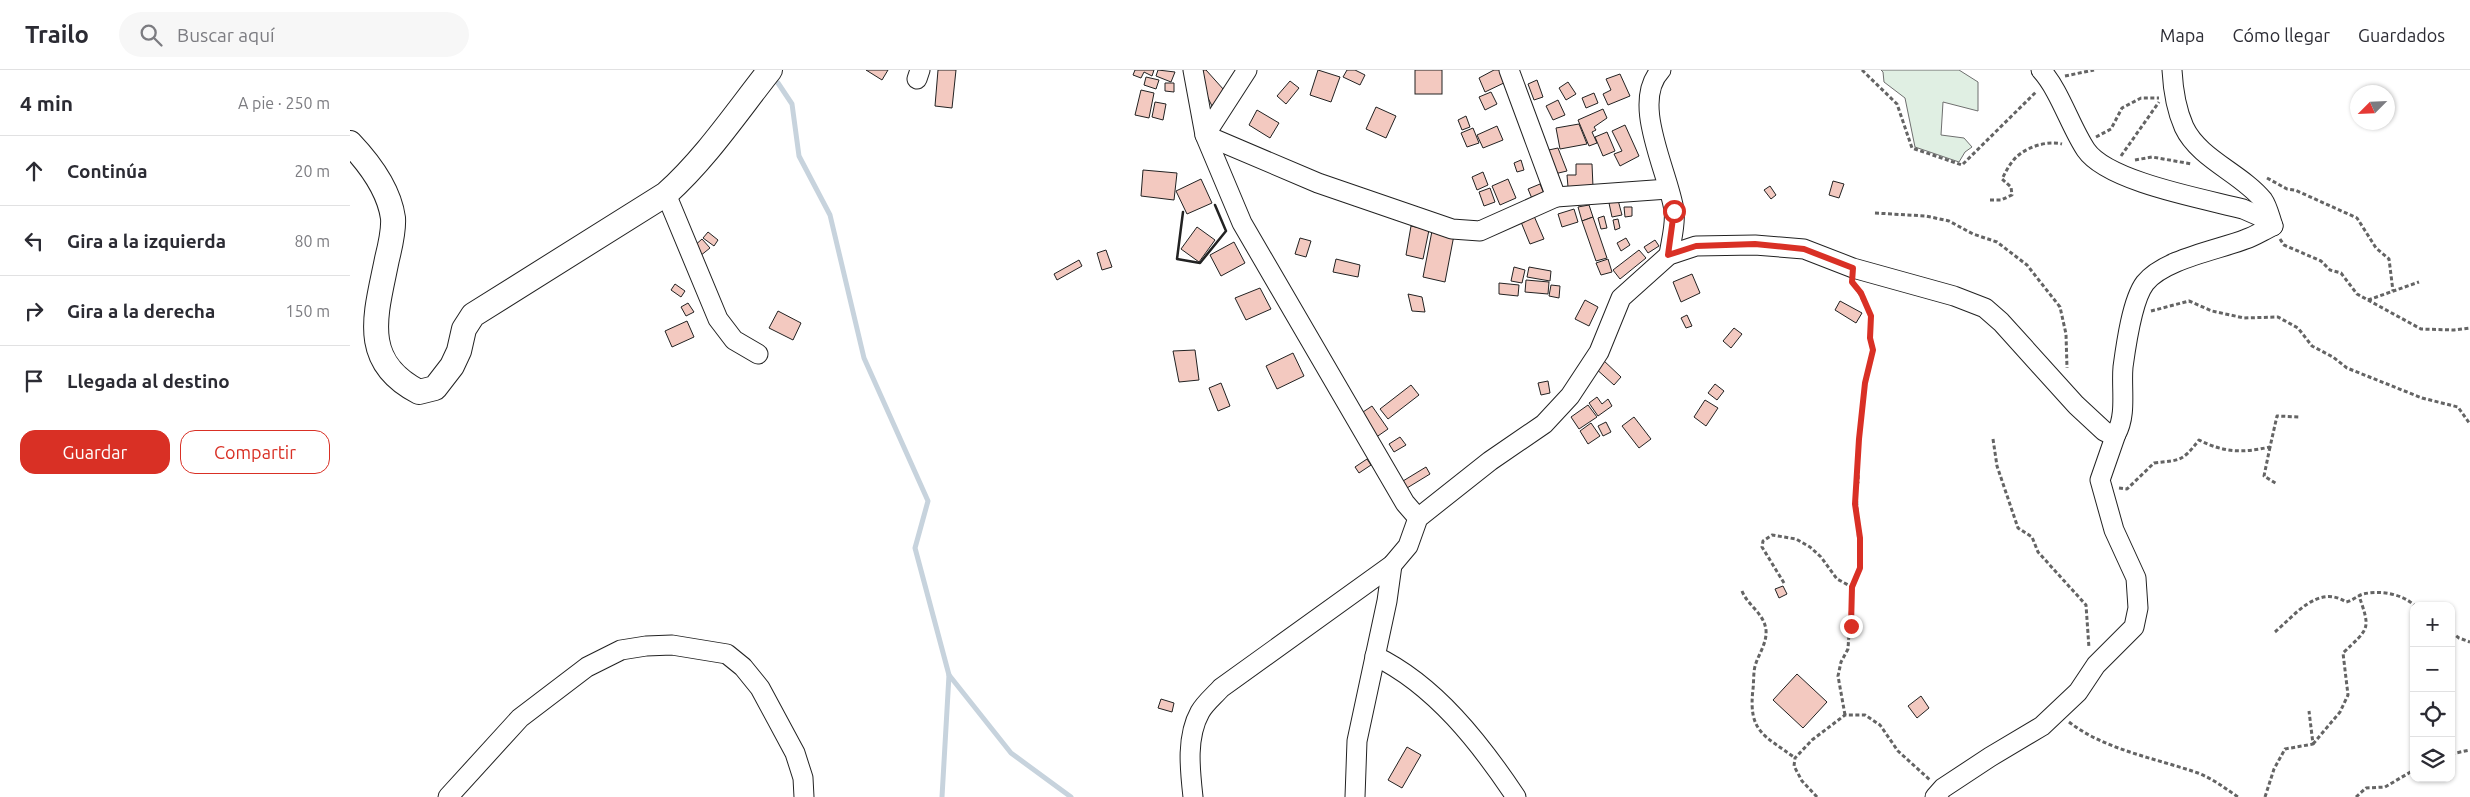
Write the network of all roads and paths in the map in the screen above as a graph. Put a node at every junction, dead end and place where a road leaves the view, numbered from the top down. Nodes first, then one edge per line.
1 (770, 70) edge
2 (1193, 70) edge
3 (1247, 70) edge
4 (1509, 70) edge
5 (1661, 70) edge
6 (1862, 70) edge
7 (2094, 70) edge
8 (2172, 70) edge
9 (2044, 75) edge
10 (2176, 100) junction
11 (1205, 135) junction
12 (350, 143) edge
13 (2121, 161) dead end
14 (2132, 161) dead end
15 (2219, 164) junction
16 (2262, 177) dead end
17 (1668, 189) junction
18 (666, 194) junction
19 (1556, 198) junction
20 (1875, 213) dead end
21 (2273, 226) junction
22 (1668, 255) junction
23 (1853, 268) junction
24 (2419, 282) dead end
25 (2393, 291) junction
26 (2367, 300) junction
27 (2132, 320) junction
28 (2470, 328) edge
29 (758, 354) dead end
30 (2068, 373) dead end
31 (2300, 417) dead end
32 (2470, 424) edge
33 (2116, 434) junction
34 (1993, 439) dead end
35 (2270, 447) junction
36 (2100, 480) junction
37 (2277, 484) dead end
38 (1418, 518) junction
39 (1392, 565) junction
40 (1784, 583) dead end
41 (1852, 587) junction
42 (1742, 591) dead end
43 (2359, 596) junction
44 (2411, 602) edge
45 (2275, 632) dead end
46 (2455, 635) edge
47 (2470, 642) edge
48 (1375, 656) junction
49 (2088, 678) junction
50 (2309, 710) dead end
51 (2056, 712) junction
52 (1845, 715) junction
53 (2314, 744) junction
54 (2470, 750) edge
55 (2455, 753) edge
56 (1795, 758) junction
57 (2410, 772) edge
58 (1939, 793) edge
59 (448, 797) edge
60 (804, 797) edge
61 (1192, 797) edge
62 (1355, 797) edge
63 (1516, 797) edge
64 (1817, 797) edge
65 (2238, 797) edge
66 (2264, 797) edge
67 (2356, 797) edge

1 - 18 main road
2 - 11 street
3 - 11 street
4 - 19 street
5 - 17 street
6 - 9 path
7 - 9 path
8 - 10 street
9 - 21 street
10 - 13 path
10 - 15 street
11 - 19 street
11 - 38 street
12 - 18 main road
14 - 15 path
15 - 21 street
16 - 25 path
17 - 19 street
17 - 22 street
18 - 29 street
20 - 30 path
21 - 26 path
21 - 27 street
22 - 23 street
22 - 38 street
23 - 33 street
23 - 41 path
24 - 25 path
25 - 26 path
26 - 28 path
27 - 32 path
27 - 33 street
31 - 35 path
33 - 36 street
34 - 49 path
35 - 36 path
35 - 37 path
36 - 49 street
38 - 39 street
39 - 48 street
39 - 61 street
40 - 41 path
41 - 52 path
42 - 56 path
43 - 44 path
43 - 45 path
43 - 53 path
46 - 47 path
48 - 62 street
48 - 63 street
49 - 51 street
50 - 53 path
51 - 58 street
51 - 65 path
52 - 56 path
52 - 58 path
53 - 66 path
54 - 55 path
56 - 64 path
57 - 67 path
59 - 60 street

